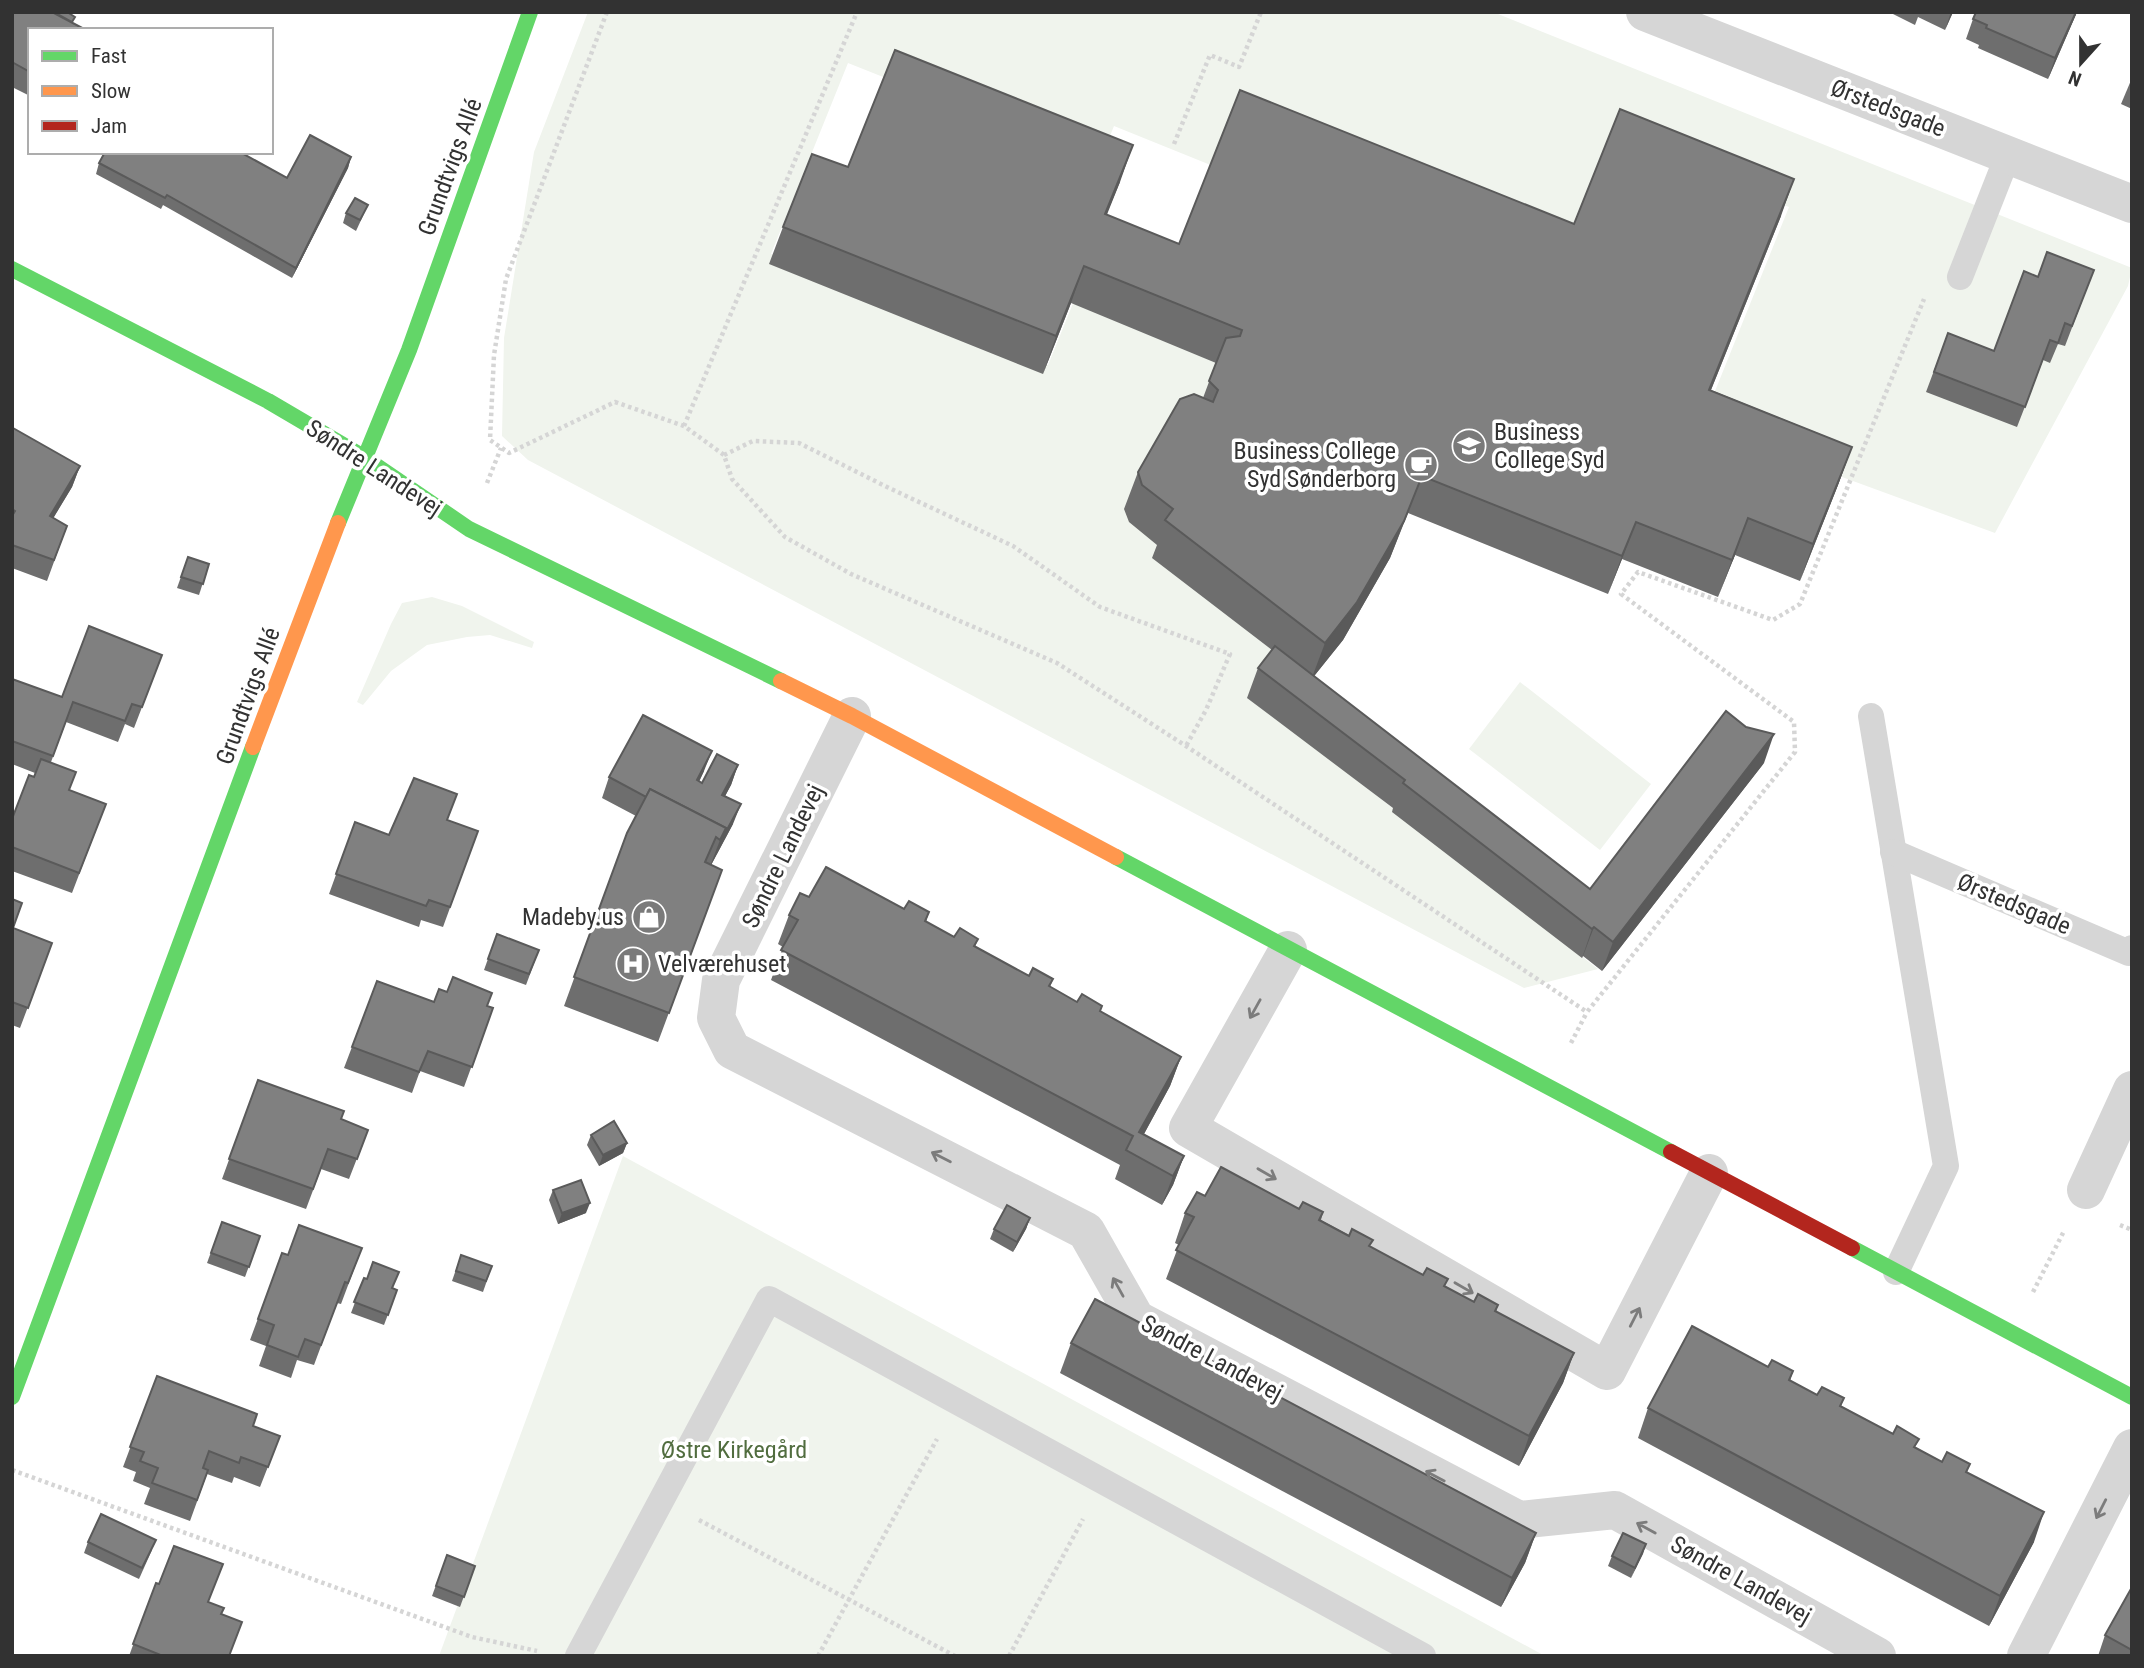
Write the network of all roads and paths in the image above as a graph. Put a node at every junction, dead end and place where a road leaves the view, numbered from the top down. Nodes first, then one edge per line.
1 (530, 12) edge
2 (607, 12) edge
3 (857, 12) edge
4 (1261, 12) edge
5 (1645, 12) edge
6 (1174, 144) dead end
7 (2008, 155) junction
8 (2132, 204) edge
9 (12, 270) edge
10 (1960, 277) joint
11 (684, 426) junction
12 (724, 455) junction
13 (365, 458) junction
14 (852, 716) junction
15 (1871, 716) dead end
16 (1186, 746) junction
17 (1894, 852) junction
18 (2132, 948) edge
19 (1288, 950) junction
20 (2132, 1090) edge
21 (1709, 1173) junction
22 (2086, 1190) joint
23 (1896, 1272) junction
24 (2011, 1333) junction
25 (2132, 1396) edge
26 (12, 1397) edge
27 (958, 1402) junction
28 (2132, 1448) edge
29 (12, 1470) edge
30 (1103, 1481) junction
31 (661, 1500) junction
32 (849, 1600) junction
33 (547, 1653) dead end
34 (578, 1656) edge
35 (818, 1656) edge
36 (955, 1656) edge
37 (1009, 1656) edge
38 (1423, 1656) edge
39 (1877, 1656) edge
40 (2026, 1656) edge

1 - 13 street, Grundtvigs Allé
2 - 11 path
3 - 11 path
4 - 6 path
5 - 7 street, Ørstedsgade
7 - 8 street, Ørstedsgade
7 - 10 lane
9 - 13 street, Søndre Landevej
10 - 16 path
11 - 12 path
12 - 16 path
12 - 16 path
13 - 14 street, Søndre Landevej
13 - 26 street, Grundtvigs Allé
14 - 19 street, Søndre Landevej
39 -> 14 street, Søndre Landevej
15 - 17 lane
17 - 18 lane, Ørstedsgade
17 - 23 lane
19 - 21 street, Søndre Landevej
19 -> 21 street
20 - 22 street
21 - 23 street, Søndre Landevej
22 - 24 path
23 - 24 street, Søndre Landevej
24 - 25 street, Søndre Landevej
27 - 30 lane
27 - 31 lane
27 - 32 path
28 -> 40 street
29 - 33 path
30 - 37 path
30 - 38 lane
31 - 32 path
31 - 34 lane
32 - 35 path
32 - 36 path

